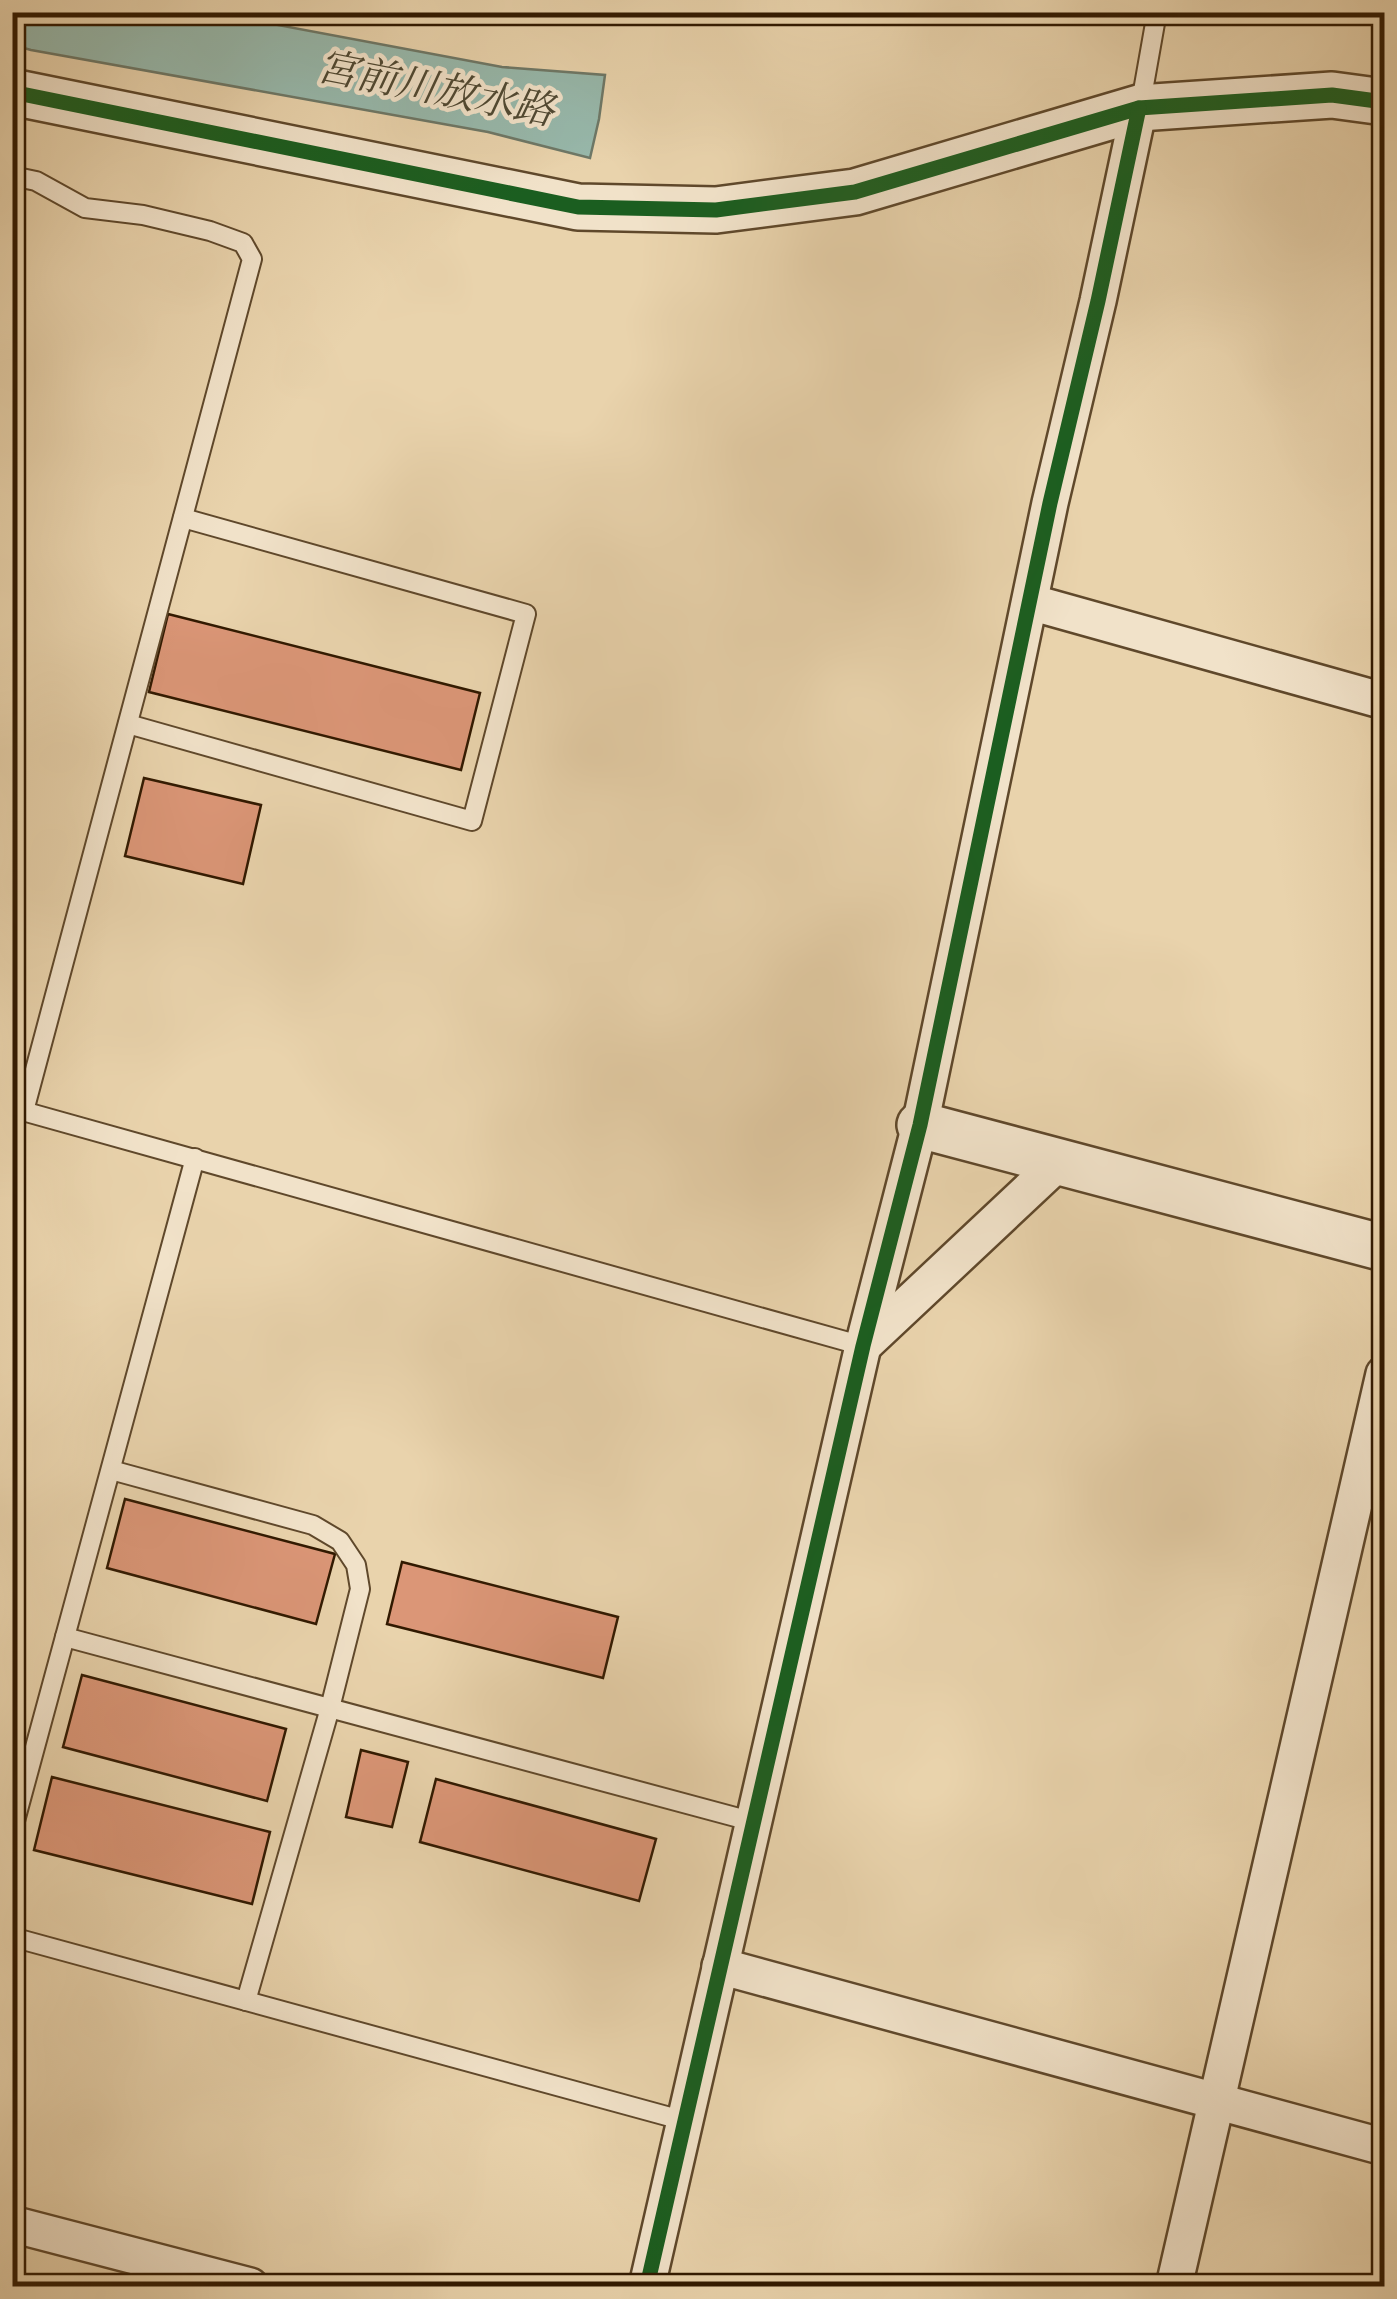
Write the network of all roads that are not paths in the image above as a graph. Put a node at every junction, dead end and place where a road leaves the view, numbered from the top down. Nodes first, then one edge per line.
1 (1157, 12) edge
2 (12, 92) edge
3 (1384, 102) edge
4 (1140, 108) junction
5 (12, 176) edge
6 (183, 518) junction
7 (1030, 602) junction
8 (1384, 701) edge
9 (128, 724) junction
10 (18, 1110) edge
11 (920, 1126) junction
12 (194, 1158) junction
13 (1059, 1162) junction
14 (1384, 1248) edge
15 (862, 1346) junction
16 (1384, 1374) edge
17 (110, 1470) junction
18 (65, 1637) junction
19 (330, 1708) junction
20 (754, 1822) junction
21 (12, 1832) edge
22 (12, 1937) edge
23 (720, 1966) junction
24 (246, 2001) junction
25 (1216, 2102) junction
26 (684, 2121) junction
27 (1384, 2147) edge
28 (12, 2224) edge
29 (250, 2286) edge
30 (647, 2286) edge
31 (1174, 2286) edge

1 - 4 lane
2 - 4 street
3 - 4 street
4 - 7 street
5 - 6 lane
6 - 9 lane
6 - 9 lane
7 - 8 street
7 - 11 street
9 - 10 lane
10 - 12 lane
11 - 13 street
11 - 15 street
12 - 15 lane
12 - 17 lane
13 - 14 street
13 - 15 street
15 - 20 street
16 - 25 street
17 - 18 lane
17 - 19 lane
18 - 19 lane
18 - 21 lane
19 - 20 lane
19 - 24 lane
20 - 23 street
22 - 24 lane
23 - 25 street
23 - 26 street
24 - 26 lane
25 - 27 street
25 - 31 street
26 - 30 street
28 - 29 street

